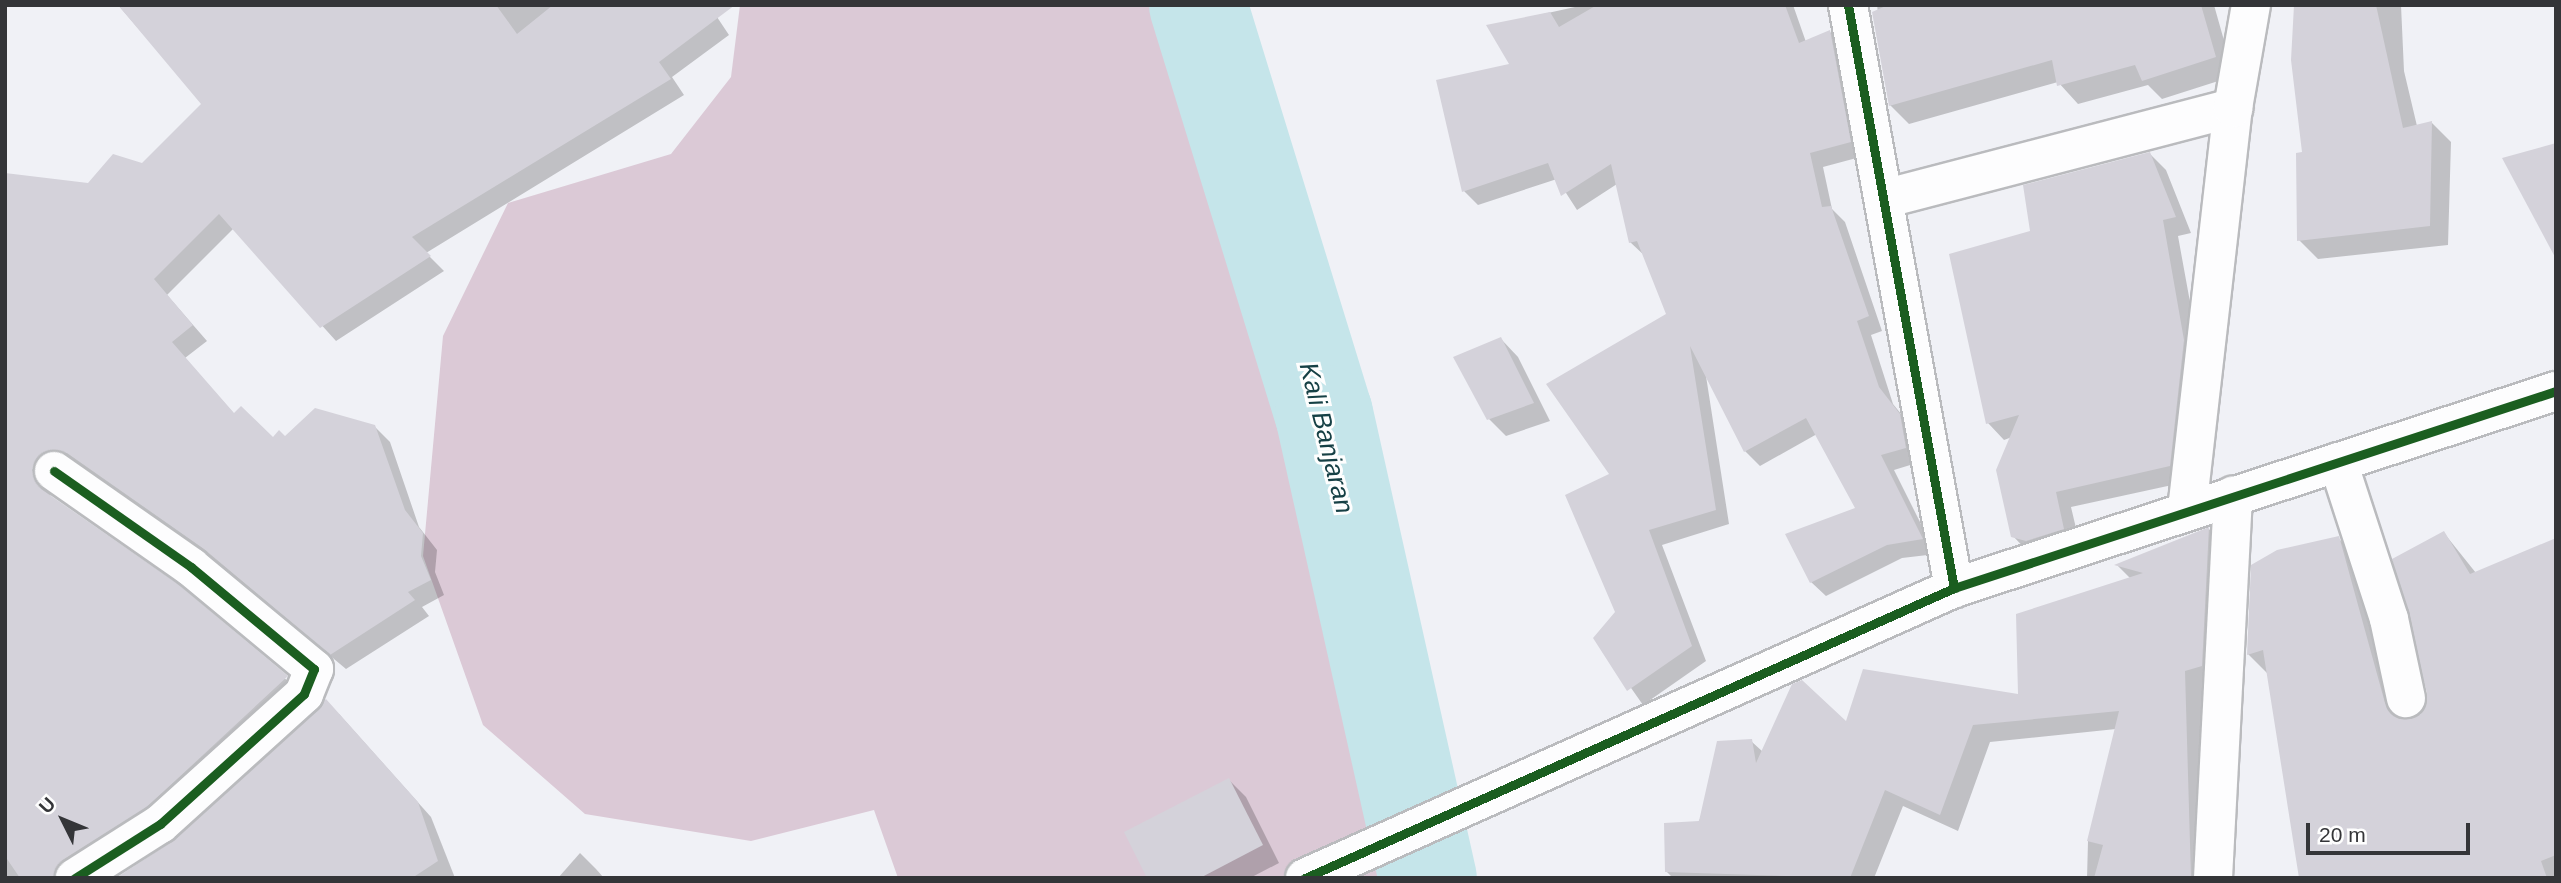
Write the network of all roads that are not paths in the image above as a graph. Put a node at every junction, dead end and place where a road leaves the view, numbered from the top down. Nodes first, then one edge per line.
1 (1848, 5) edge
2 (2251, 5) edge
3 (2233, 108) junction
4 (1887, 198) junction
5 (2556, 391) edge
6 (2338, 462) junction
7 (54, 471) dead end
8 (2233, 496) junction
9 (2186, 510) junction
10 (1954, 588) junction
11 (2406, 698) dead end
12 (75, 878) edge
13 (1306, 878) edge
14 (2213, 878) edge

1 - 4 street
2 - 3 street
3 - 4 street
3 - 9 street
4 - 10 street
5 - 6 street
6 - 8 street
6 - 11 street
7 - 12 street
8 - 9 street
8 - 14 street
9 - 10 street
10 - 13 street

